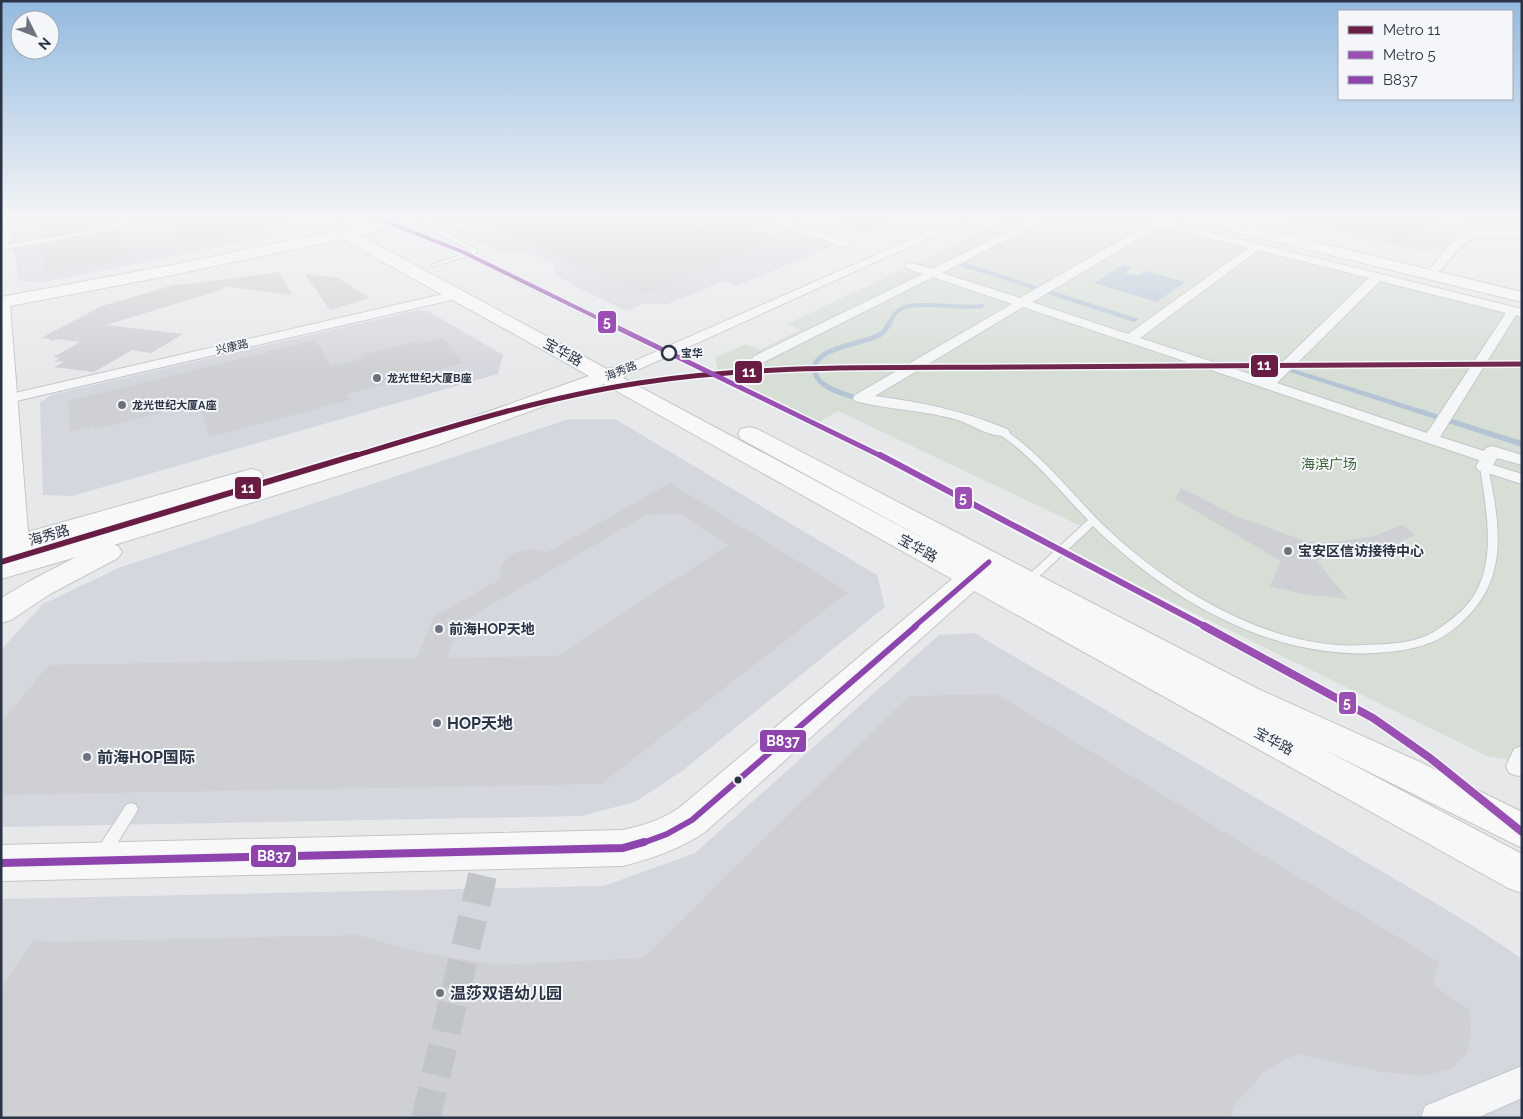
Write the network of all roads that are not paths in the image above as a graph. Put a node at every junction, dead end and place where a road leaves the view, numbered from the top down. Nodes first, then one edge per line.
1 (145, 269) edge
2 (175, 269) edge
3 (416, 269) edge
4 (439, 269) edge
5 (845, 269) edge
6 (921, 269) edge
7 (941, 269) edge
8 (1079, 269) edge
9 (1226, 269) edge
10 (1346, 269) edge
11 (1407, 269) edge
12 (1436, 269) edge
13 (933, 273) junction
14 (1069, 275) joint
15 (1377, 277) junction
16 (1522, 290) edge
17 (1040, 292) joint
18 (456, 295) junction
19 (1, 296) edge
20 (1522, 297) edge
21 (1, 302) edge
22 (1022, 303) junction
23 (1, 306) edge
24 (1517, 312) edge
25 (1130, 339) junction
26 (575, 340) dead end
27 (759, 359) dead end
28 (609, 368) junction
29 (1267, 385) junction
30 (4, 401) edge
31 (1002, 432) joint
32 (1431, 439) junction
33 (336, 460) junction
34 (1522, 460) edge
35 (1486, 462) junction
36 (1522, 479) edge
37 (206, 509) junction
38 (1093, 521) junction
39 (5, 565) edge
40 (980, 570) junction
41 (1026, 583) junction
42 (1, 613) edge
43 (1454, 797) junction
44 (131, 809) dead end
45 (1440, 831) junction
46 (1522, 831) edge
47 (98, 862) junction
48 (7, 867) edge
49 (1522, 875) edge
50 (1522, 1082) edge
51 (1438, 1118) edge

1 - 19 main road
2 - 21 main road
3 - 18 main road, 宝华路
4 - 26 main road, 宝华路
5 - 28 street, 海秀路
6 - 13 street
7 - 13 street
8 - 14 street
9 - 25 street
10 - 15 street
11 - 20 main road
12 - 16 main road
13 - 22 street
13 - 27 street
14 - 17 street
15 - 24 street
15 - 29 street
17 - 22 street
18 - 28 main road, 宝华路
18 - 30 street, 兴康路
22 - 25 street
22 - 31 street
23 - 30 main road
24 - 32 street
25 - 29 street
28 - 33 main road, 海秀路
28 - 40 main road, 宝华路
29 - 32 street
30 - 39 main road
31 - 38 lane
32 - 35 street
33 - 37 main road, 海秀路
33 - 39 main road, 海秀路
34 - 35 street
35 - 36 street
35 - 38 lane
37 - 39 main road, 海秀路
37 - 42 main road
38 - 41 lane
40 - 41 main road, 宝华路
40 - 45 main road, 宝华路
40 - 47 main road
41 - 43 main road, 宝华路
43 - 45 main road
43 - 46 main road, 宝华路
44 - 47 lane
45 - 49 main road, 宝华路
47 - 48 main road
50 - 51 street

